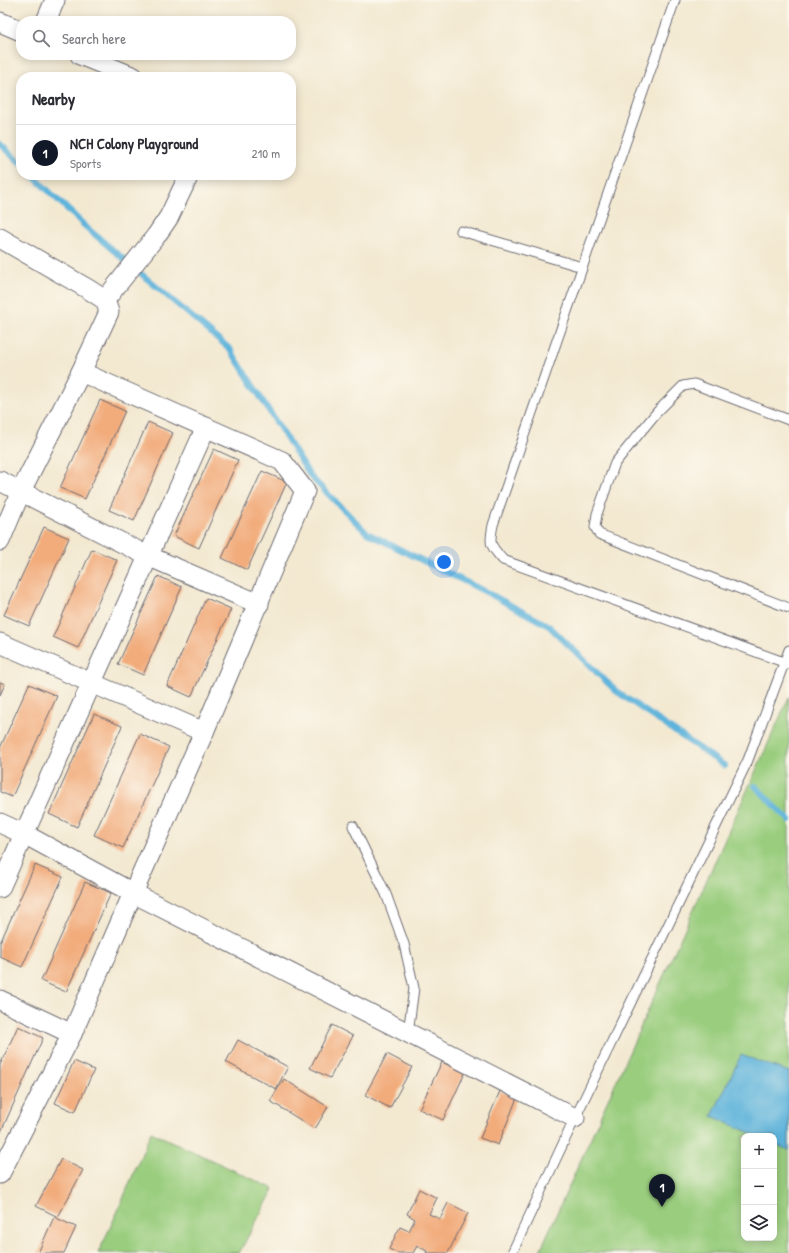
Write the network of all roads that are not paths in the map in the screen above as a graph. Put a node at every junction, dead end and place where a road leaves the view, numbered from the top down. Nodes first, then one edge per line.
1 (55, 0) edge
2 (676, 0) edge
3 (48, 16) edge
4 (0, 22) edge
5 (16, 29) edge
6 (92, 60) edge
7 (122, 72) edge
8 (187, 180) edge
9 (461, 231) dead end
10 (0, 238) edge
11 (582, 268) junction
12 (110, 294) junction
13 (81, 372) junction
14 (789, 420) edge
15 (206, 427) junction
16 (0, 481) edge
17 (21, 491) junction
18 (0, 541) edge
19 (148, 556) junction
20 (259, 604) junction
21 (789, 608) edge
22 (0, 644) edge
23 (789, 650) edge
24 (787, 664) edge
25 (92, 683) junction
26 (204, 732) junction
27 (0, 823) edge
28 (353, 826) dead end
29 (24, 834) junction
30 (0, 888) edge
31 (132, 893) junction
32 (0, 1000) edge
33 (408, 1033) junction
34 (72, 1034) junction
35 (575, 1118) junction
36 (0, 1174) edge
37 (512, 1253) edge

1 - 3 street
2 - 11 lane
4 - 5 street
6 - 7 street
8 - 12 street
9 - 11 lane
10 - 12 street
11 - 24 lane
12 - 13 street
13 - 15 street
13 - 17 street
14 - 21 lane
15 - 19 street
15 - 20 street
16 - 17 street
17 - 18 street
17 - 19 street
19 - 20 street
19 - 25 street
20 - 26 street
22 - 25 street
23 - 24 lane
24 - 35 lane
25 - 26 street
25 - 29 street
26 - 31 street
27 - 29 street
28 - 33 lane
29 - 30 street
29 - 31 street
31 - 33 street
31 - 34 street
32 - 34 street
33 - 35 street
34 - 36 street
35 - 37 lane

